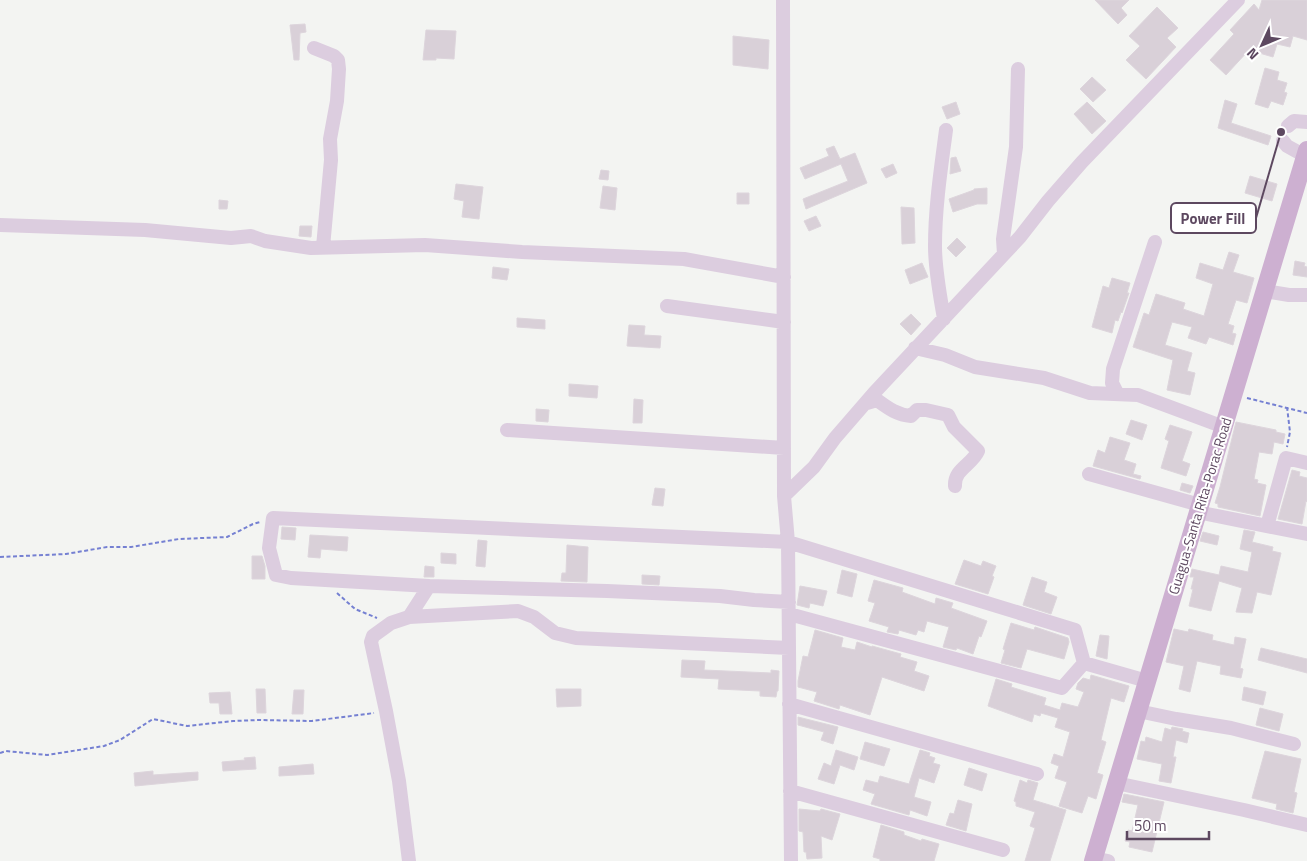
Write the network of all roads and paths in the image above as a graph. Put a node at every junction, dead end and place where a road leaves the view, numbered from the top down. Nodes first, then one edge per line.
1 (783, 0) edge
2 (1238, 0) edge
3 (314, 48) dead end
4 (1018, 69) dead end
5 (1307, 122) edge
6 (1288, 126) dead end
7 (946, 130) dead end
8 (1283, 141) dead end
9 (1306, 153) edge
10 (0, 225) edge
11 (1154, 242) dead end
12 (323, 247) junction
13 (1004, 254) junction
14 (784, 277) junction
15 (1265, 291) junction
16 (1307, 295) edge
17 (667, 306) dead end
18 (944, 319) junction
19 (784, 322) junction
20 (915, 348) junction
21 (1117, 393) junction
22 (1233, 394) junction
23 (867, 403) junction
24 (1287, 407) junction
25 (1307, 412) edge
26 (1224, 427) junction
27 (507, 430) dead end
28 (784, 448) junction
29 (1286, 458) junction
30 (1307, 463) edge
31 (1089, 474) dead end
32 (955, 486) dead end
33 (784, 496) junction
34 (1198, 509) junction
35 (273, 518) junction
36 (1267, 526) junction
37 (1307, 534) edge
38 (788, 542) junction
39 (0, 557) edge
40 (323, 580) junction
41 (429, 586) junction
42 (789, 608) junction
43 (409, 617) junction
44 (391, 623) junction
45 (789, 648) junction
46 (1084, 663) junction
47 (1147, 681) junction
48 (789, 704) junction
49 (386, 711) junction
50 (1138, 711) junction
51 (1294, 744) dead end
52 (0, 753) edge
53 (1037, 774) dead end
54 (1116, 783) junction
55 (790, 791) junction
56 (1307, 825) edge
57 (1003, 850) dead end
58 (1098, 860) edge
59 (408, 861) edge
60 (792, 861) edge

1 - 14 street
2 - 13 street
3 - 12 street
4 - 13 street
5 - 6 street
7 - 18 street
8 - 9 street
9 - 15 main road, Guagua-Santa Rita-Porac Road
10 - 12 street
11 - 21 street
12 - 14 street
13 - 18 street
14 - 19 street
15 - 16 street
15 - 22 main road, Guagua-Santa Rita-Porac Road
17 - 19 street
18 - 20 street
19 - 28 street
20 - 21 street
20 - 23 street
21 - 26 street
22 - 24 path
22 - 26 main road, Guagua-Santa Rita-Porac Road
23 - 32 street
23 - 33 street
24 - 25 path
24 - 29 path
26 - 34 main road, Guagua-Santa Rita-Porac Road
27 - 28 street
28 - 33 street
29 - 30 street
29 - 36 street
31 - 34 street
33 - 38 street
34 - 36 street
34 - 47 main road, Guagua-Santa Rita-Porac Road
35 - 38 street
35 - 39 path
35 - 40 street
36 - 37 street
38 - 42 street
38 - 46 street
40 - 41 street
40 - 44 path
41 - 42 street
41 - 43 street
42 - 45 street
42 - 46 street
43 - 44 street
43 - 45 street
44 - 49 street
45 - 48 street
46 - 47 street
47 - 50 main road, Guagua-Santa Rita-Porac Road
48 - 53 street
48 - 55 street
49 - 52 path
49 - 59 street
50 - 51 street
50 - 54 main road, Guagua-Santa Rita-Porac Road
54 - 56 street
54 - 58 main road, Guagua-Santa Rita-Porac Road
55 - 57 street
55 - 60 street

